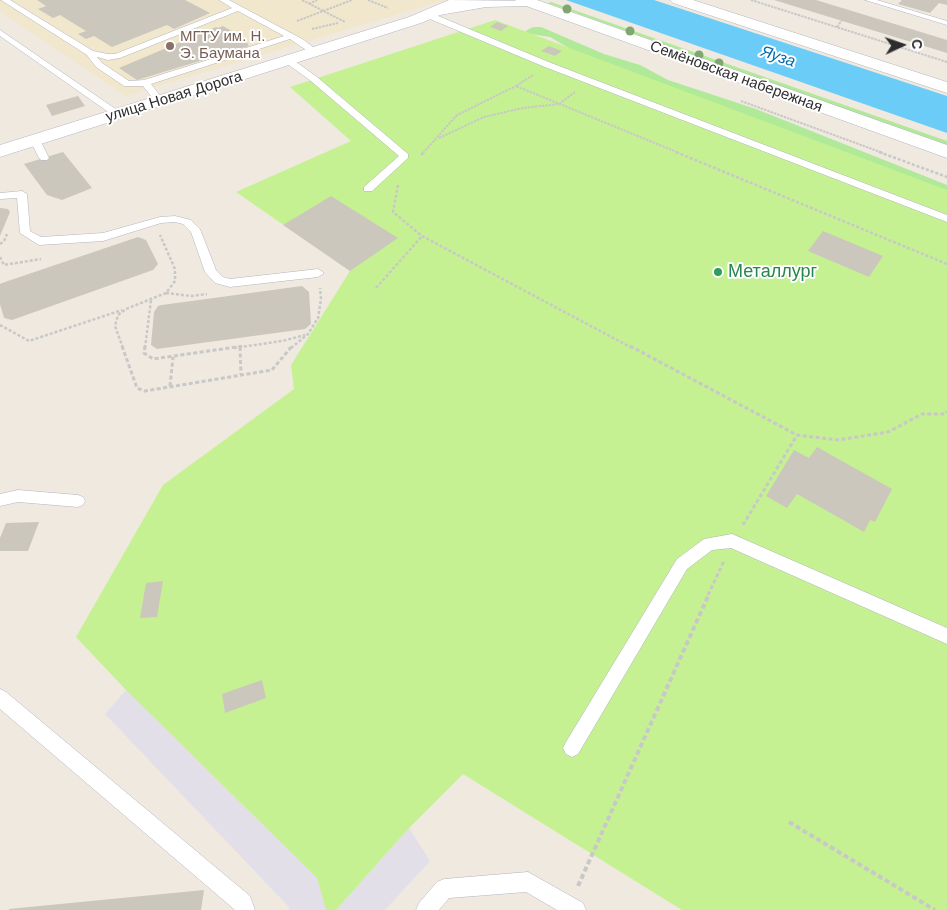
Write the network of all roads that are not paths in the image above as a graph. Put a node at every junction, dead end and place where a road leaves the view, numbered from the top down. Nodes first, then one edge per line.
1 (5, 0) edge
2 (222, 0) edge
3 (462, 0) edge
4 (678, 0) edge
5 (869, 0) edge
6 (524, 1) edge
7 (879, 2) edge
8 (238, 8) junction
9 (430, 15) junction
10 (947, 23) edge
11 (0, 32) edge
12 (289, 37) junction
13 (315, 52) junction
14 (90, 53) junction
15 (289, 60) junction
16 (145, 83) junction
17 (947, 88) edge
18 (160, 101) junction
19 (118, 114) junction
20 (35, 140) junction
21 (0, 151) edge
22 (947, 152) edge
23 (44, 158) dead end
24 (368, 189) dead end
25 (0, 196) edge
26 (947, 219) edge
27 (318, 273) road end
28 (0, 500) edge
29 (78, 501) dead end
30 (947, 636) edge
31 (0, 698) edge
32 (572, 748) dead end
33 (573, 908) edge
34 (245, 910) edge
35 (426, 910) edge

1 - 14 lane
2 - 8 lane
3 - 9 main road, улица Новая Дорога
4 - 17 main road
5 - 7 lane
6 - 9 main road, улица Новая Дорога
6 - 22 main road, Семёновская набережная
7 - 10 lane
8 - 12 lane
8 - 14 lane
9 - 13 main road, улица Новая Дорога
9 - 26 lane
11 - 19 lane
12 - 13 lane
12 - 16 lane
13 - 15 main road, улица Новая Дорога
14 - 16 lane
15 - 18 main road, улица Новая Дорога
15 - 24 lane
16 - 18 lane
18 - 19 main road, улица Новая Дорога
19 - 20 main road, улица Новая Дорога
20 - 21 main road, улица Новая Дорога
20 - 23 lane
25 - 27 lane
28 - 29 lane
30 - 32 lane
31 - 34 lane
33 - 35 lane

